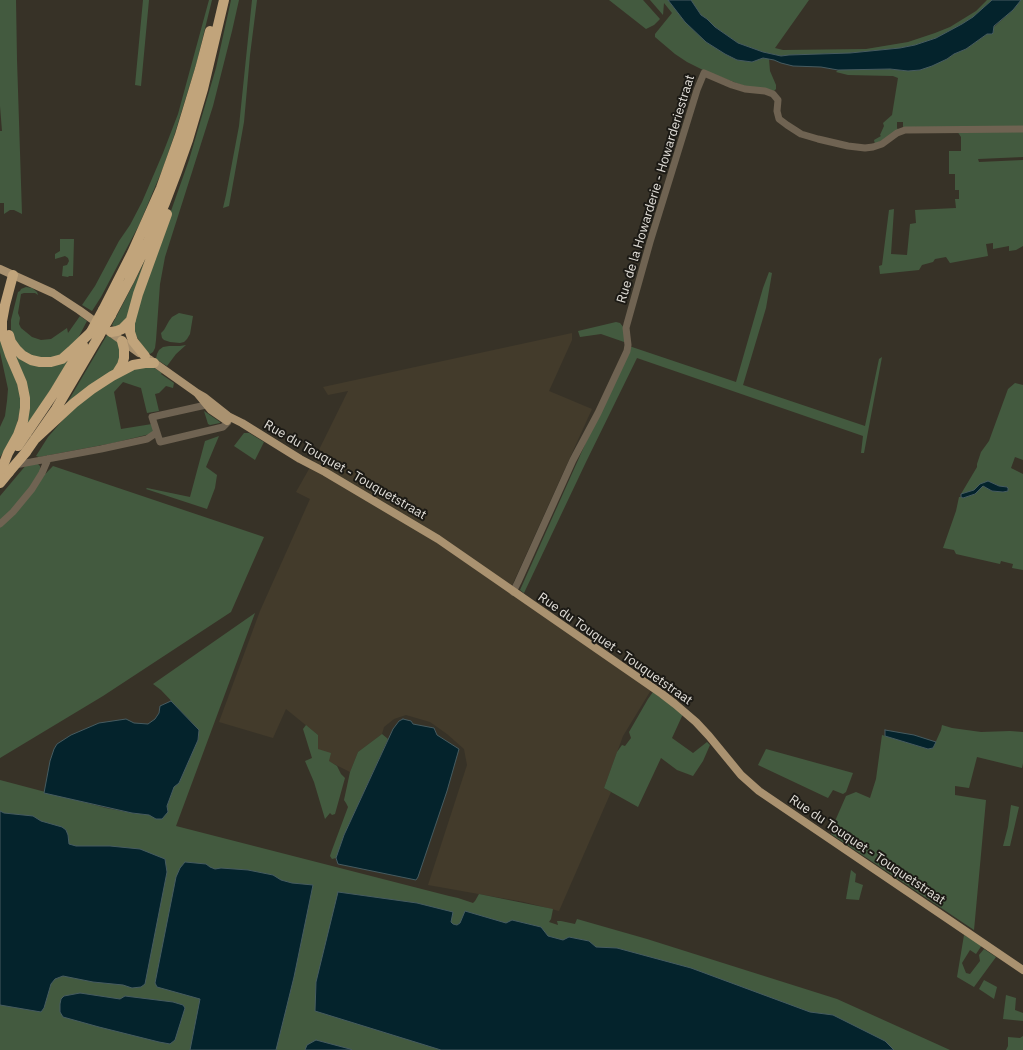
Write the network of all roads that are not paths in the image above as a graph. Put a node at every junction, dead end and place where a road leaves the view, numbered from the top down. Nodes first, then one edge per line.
1 (217, 0) edge
2 (224, 0) edge
3 (1023, 129) edge
4 (176, 174) junction
5 (0, 269) edge
6 (16, 276) junction
7 (107, 313) junction
8 (130, 320) junction
9 (110, 332) junction
10 (95, 334) junction
11 (122, 341) junction
12 (145, 356) junction
13 (154, 363) junction
14 (117, 373) junction
15 (199, 394) junction
16 (206, 405) junction
17 (228, 419) junction
18 (156, 433) junction
19 (35, 440) junction
20 (11, 452) junction
21 (48, 459) junction
22 (3, 469) edge
23 (0, 483) edge
24 (0, 524) edge
25 (513, 592) junction
26 (1023, 970) edge

1 - 7 highway
2 - 4 highway
3 - 25 street, Rue de la Howarderie - Howarderiestraat
4 - 7 highway
4 - 8 highway
5 - 6 main road, Rue du Touquet - Touquetstraat
6 - 9 main road, Rue du Touquet - Touquetstraat
6 - 10 highway
6 - 20 highway
7 - 10 highway, bridge
8 - 9 highway
8 - 12 highway
9 - 11 main road, Rue du Touquet - Touquetstraat
10 - 19 highway
10 - 20 highway
11 - 12 main road, Rue du Touquet - Touquetstraat
11 - 14 highway
12 - 13 main road, Rue du Touquet - Touquetstraat
13 - 14 highway
13 - 15 main road, Rue du Touquet - Touquetstraat
14 - 19 highway
15 - 16 main road, Rue du Touquet - Touquetstraat
15 - 17 main road, Rue du Touquet - Touquetstraat
16 - 17 main road, Rue du Touquet - Touquetstraat
16 - 18 street
17 - 18 street
17 - 25 main road, Rue du Touquet - Touquetstraat
18 - 21 street
19 - 22 highway, bridge
20 - 22 highway
21 - 22 street
21 - 24 street
22 - 23 highway
25 - 26 main road, Rue du Touquet - Touquetstraat

